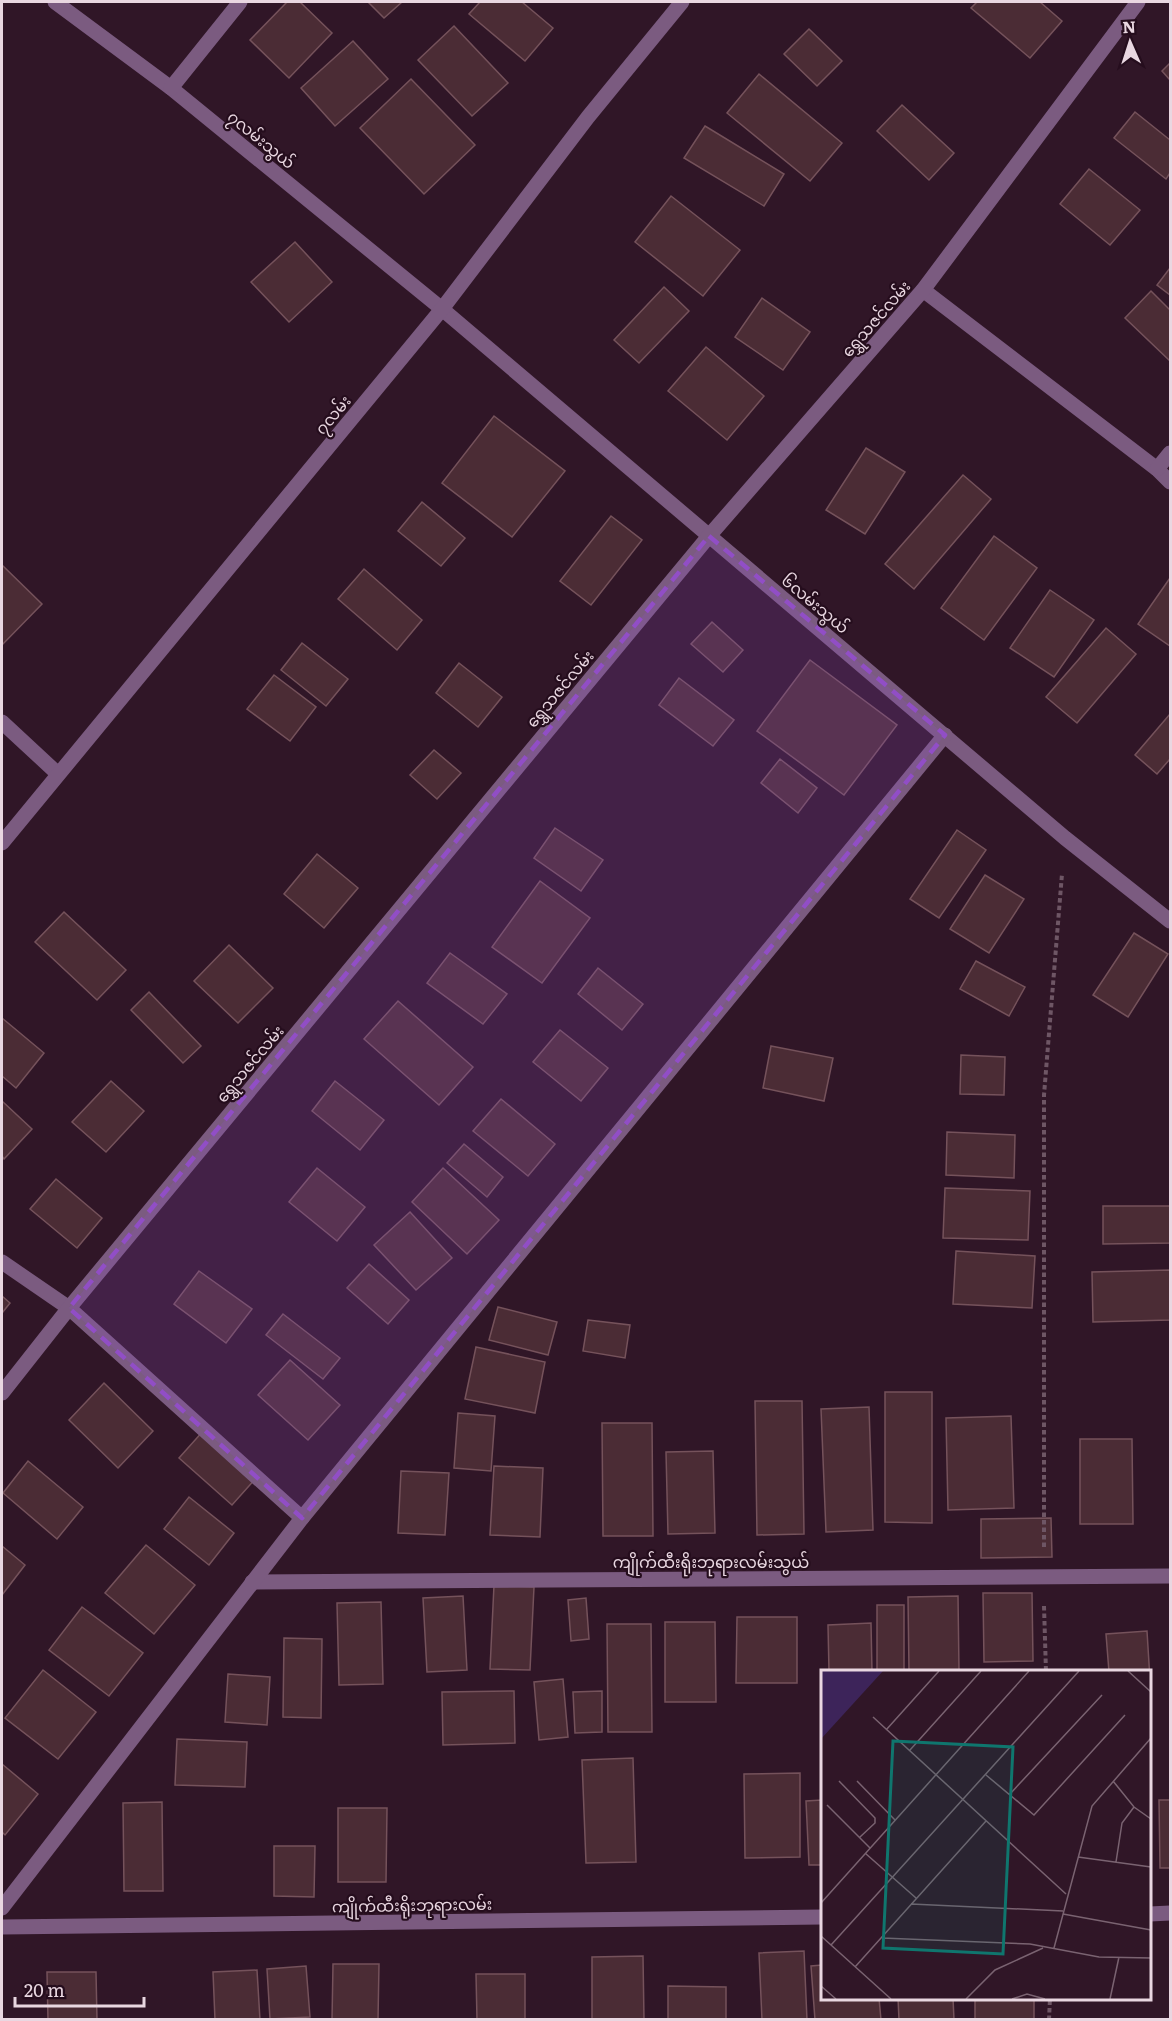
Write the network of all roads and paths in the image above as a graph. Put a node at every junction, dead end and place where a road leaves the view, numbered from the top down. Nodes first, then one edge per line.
1 (55, 2) edge
2 (240, 2) edge
3 (682, 2) edge
4 (1138, 2) edge
5 (171, 88) junction
6 (923, 290) junction
7 (441, 309) junction
8 (1170, 453) edge
9 (1157, 470) junction
10 (1170, 482) edge
11 (709, 536) junction
12 (2, 722) edge
13 (945, 735) junction
14 (58, 774) junction
15 (1065, 838) junction
16 (2, 843) edge
17 (1170, 921) edge
18 (2, 1262) edge
19 (69, 1308) junction
20 (2, 1393) edge
21 (302, 1518) junction
22 (1170, 1576) edge
23 (1044, 1577) junction
24 (252, 1582) junction
25 (1046, 1670) edge
26 (2, 1908) edge
27 (1151, 1914) edge
28 (1170, 1914) edge
29 (821, 1917) edge
30 (2, 1927) edge
31 (1050, 2000) edge
32 (1049, 2019) edge

1 - 5 street, ၇လမ်းသွယ်
2 - 5 street
3 - 7 street, ၇လမ်း
4 - 6 street, ရွှေသဇင်လမ်း
5 - 7 street, ၇လမ်းသွယ်
6 - 9 street
6 - 11 street, ရွှေသဇင်လမ်း
7 - 11 street, ၆လမ်းသွယ်
7 - 14 street, ၇လမ်း
8 - 9 street
9 - 10 street
11 - 13 street, ၆လမ်းသွယ်
11 - 19 street, ရွှေသဇင်လမ်း
12 - 14 street
13 - 15 street, ၆လမ်းသွယ်
13 - 21 street
14 - 16 street, ၇လမ်း
15 - 17 street, ၆လမ်းသွယ်
15 - 23 path
18 - 19 street
19 - 20 street, ရွှေသဇင်လမ်း
19 - 21 street
21 - 24 street
22 - 23 street, ကျိုက်ထီးရိုးဘုရားလမ်းသွယ်
23 - 24 street, ကျိုက်ထီးရိုးဘုရားလမ်းသွယ်
23 - 25 path
24 - 26 street
27 - 28 street
29 - 30 street, ကျိုက်ထီးရိုးဘုရားလမ်း
31 - 32 path

